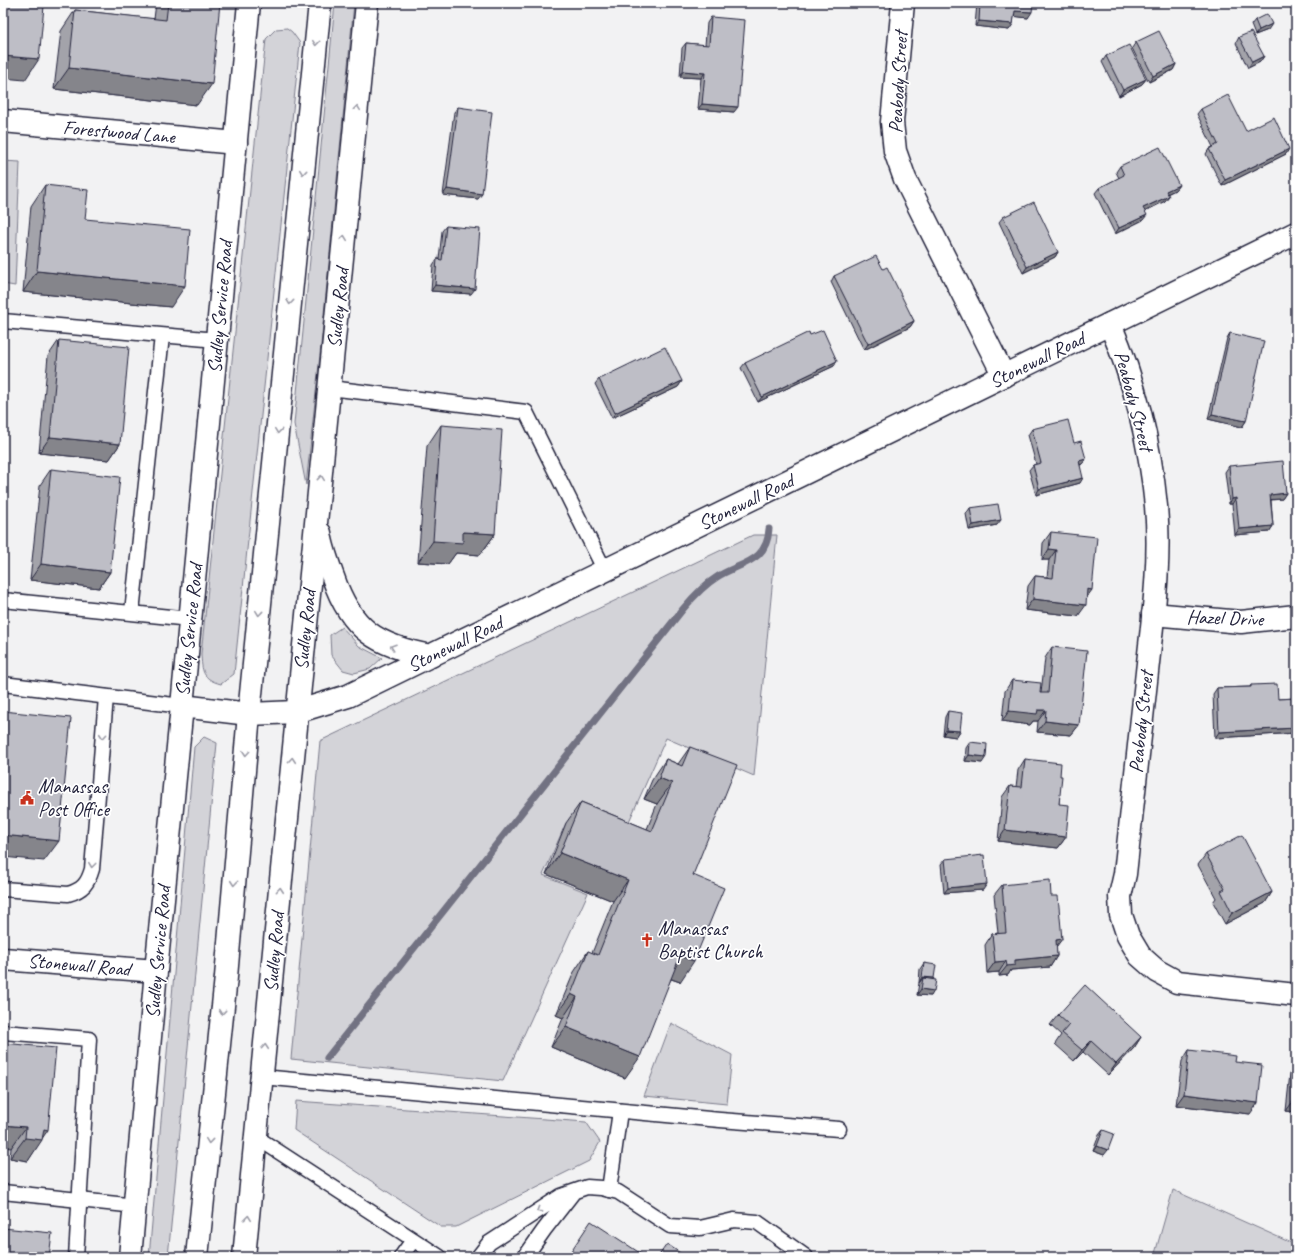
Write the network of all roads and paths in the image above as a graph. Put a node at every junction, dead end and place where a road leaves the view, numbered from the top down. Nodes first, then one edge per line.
1 (249, 3) edge
2 (317, 3) edge
3 (367, 3) edge
4 (903, 3) edge
5 (3, 121) edge
6 (236, 142) junction
7 (1296, 234) edge
8 (3, 321) edge
9 (1110, 324) junction
10 (162, 336) junction
11 (217, 340) junction
12 (1004, 376) junction
13 (330, 388) junction
14 (318, 510) junction
15 (605, 571) junction
16 (3, 600) edge
17 (132, 612) junction
18 (1153, 614) junction
19 (1296, 616) edge
20 (190, 619) junction
21 (431, 656) junction
22 (3, 684) edge
23 (106, 697) junction
24 (182, 706) junction
25 (296, 712) junction
26 (249, 714) junction
27 (3, 889) edge
28 (3, 959) edge
29 (156, 971) junction
30 (1296, 995) edge
31 (3, 1032) edge
32 (262, 1077) junction
33 (620, 1111) junction
34 (839, 1129) dead end
35 (256, 1137) junction
36 (609, 1190) junction
37 (3, 1192) edge
38 (573, 1192) junction
39 (80, 1200) junction
40 (136, 1206) junction
41 (413, 1240) junction
42 (76, 1257) edge
43 (130, 1257) edge
44 (197, 1257) edge
45 (244, 1257) edge
46 (401, 1257) edge
47 (440, 1257) edge
48 (478, 1257) edge
49 (525, 1257) edge
50 (806, 1257) edge

1 - 6 street, Sudley Service Road
2 -> 26 street
13 -> 3 street, Sudley Road
4 - 12 street, Peabody Street
5 - 6 street, Forestwood Lane
6 - 11 street, Sudley Service Road
7 - 9 street, Stonewall Road
8 - 10 lane
9 - 12 street, Stonewall Road
9 - 18 street, Peabody Street
10 - 11 lane
10 - 17 lane
11 - 20 street, Sudley Service Road
12 - 15 street, Stonewall Road
14 -> 13 street, Sudley Road
13 - 15 lane
21 -> 14 street
14 - 25 street, Sudley Road
15 - 21 street, Stonewall Road
16 - 17 lane
17 - 20 lane
18 - 19 street, Hazel Drive
18 - 30 street, Peabody Street
20 - 24 street, Sudley Service Road
21 - 25 street, Stonewall Road
22 - 23 lane
23 - 24 lane
23 -> 27 lane
24 - 26 street, Stonewall Road
24 - 29 street, Sudley Service Road
25 - 26 street, Stonewall Road
32 -> 25 street, Sudley Road
26 -> 44 street
28 - 29 street, Stonewall Road
29 - 40 street, Sudley Service Road
31 - 39 lane
32 - 33 lane
32 - 35 street, Sudley Road
33 - 34 lane
33 - 36 lane
35 - 41 lane
45 -> 35 street, Sudley Road
36 - 38 lane
36 - 50 lane
37 - 39 lane
38 -> 48 lane
38 - 49 lane
39 - 40 lane
39 - 42 lane
40 - 43 street, Sudley Service Road
41 - 46 lane
41 - 47 lane

